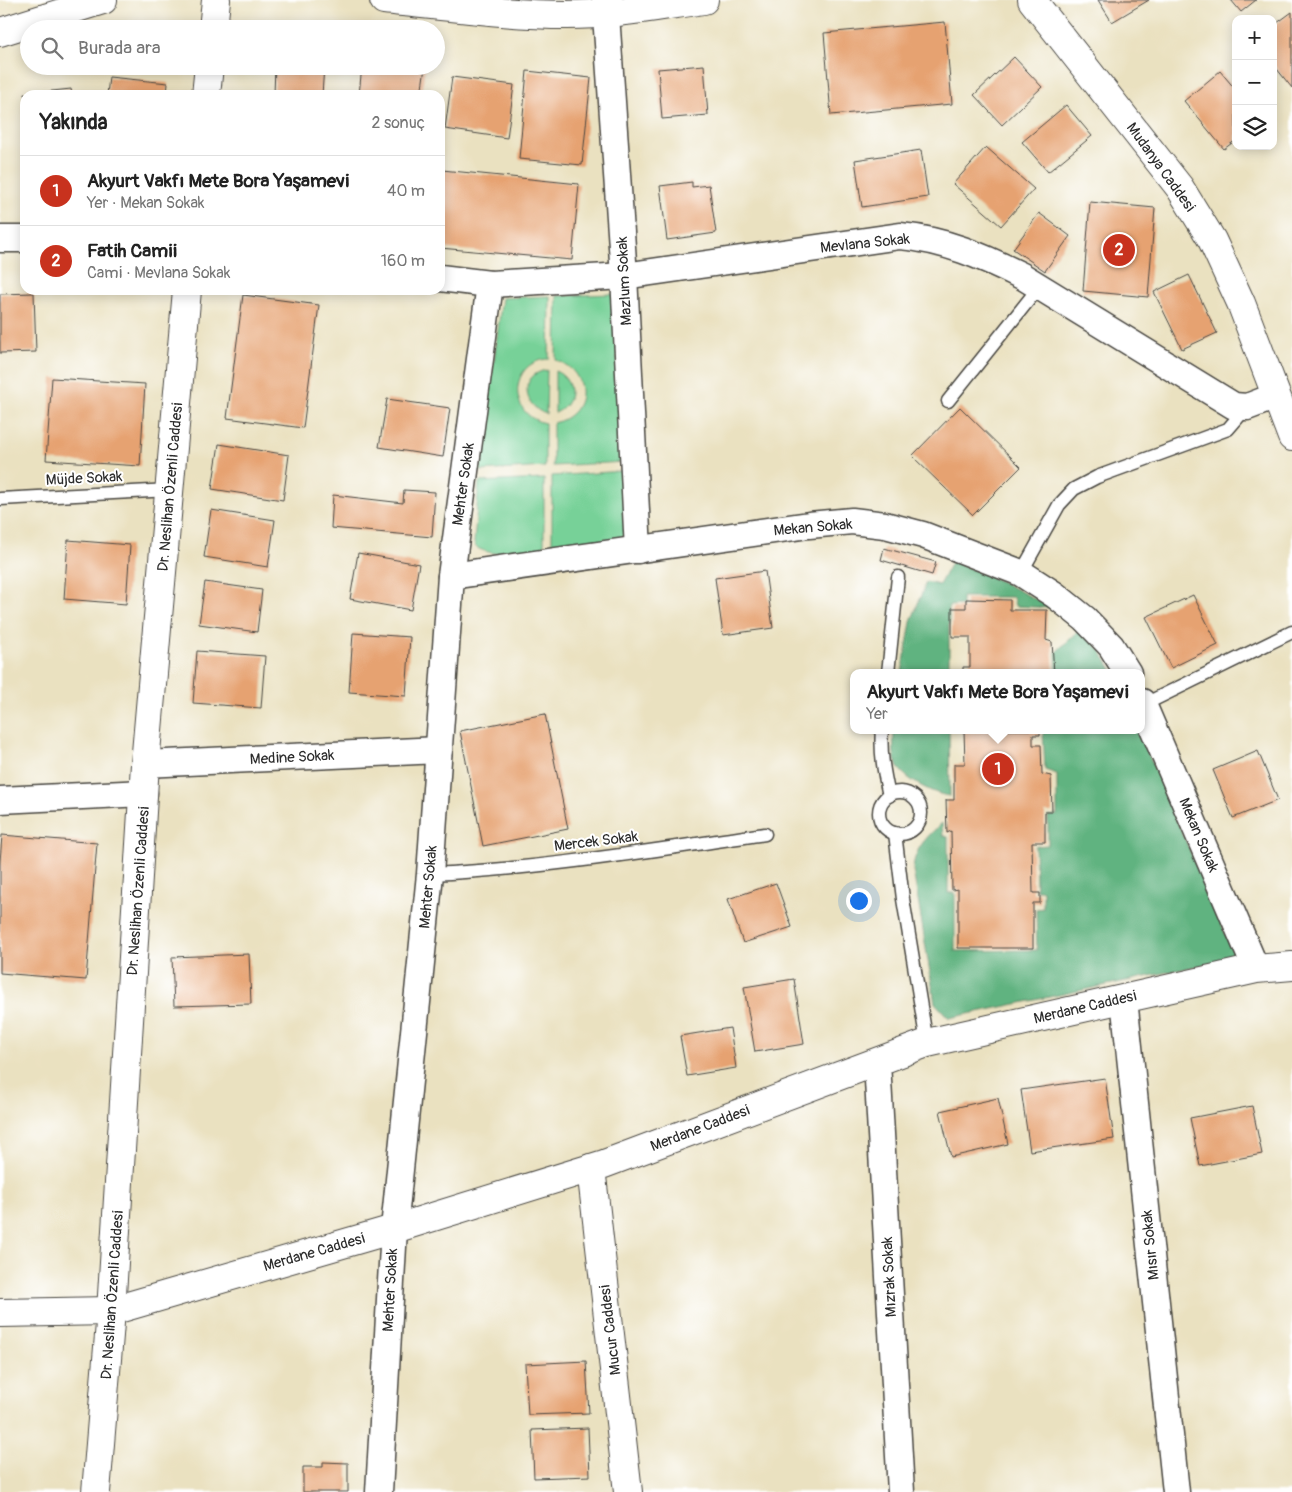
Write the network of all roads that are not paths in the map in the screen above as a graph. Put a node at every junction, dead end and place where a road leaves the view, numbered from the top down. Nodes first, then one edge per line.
1 (102, 0) edge
2 (216, 0) edge
3 (384, 0) edge
4 (704, 0) edge
5 (1032, 0) edge
6 (606, 6) edge
7 (38, 20) edge
8 (214, 20) edge
9 (20, 26) edge
10 (0, 32) edge
11 (208, 75) edge
12 (207, 90) edge
13 (0, 239) edge
14 (20, 239) edge
15 (624, 276) junction
16 (445, 279) edge
17 (490, 284) junction
18 (1040, 286) junction
19 (187, 295) edge
20 (1276, 396) junction
21 (948, 401) dead end
22 (1247, 407) junction
23 (1292, 437) edge
24 (170, 490) junction
25 (0, 499) edge
26 (638, 550) junction
27 (1021, 573) junction
28 (451, 576) junction
29 (898, 577) dead end
30 (1292, 632) edge
31 (888, 669) edge
32 (1125, 669) edge
33 (1145, 702) edge
34 (1145, 710) edge
35 (882, 734) edge
36 (440, 750) junction
37 (145, 764) junction
38 (144, 793) junction
39 (889, 796) junction
40 (0, 800) edge
41 (895, 833) junction
42 (765, 834) dead end
43 (430, 874) junction
44 (1292, 966) edge
45 (1256, 969) junction
46 (1124, 999) junction
47 (927, 1043) junction
48 (877, 1062) junction
49 (591, 1168) junction
50 (394, 1229) junction
51 (111, 1311) junction
52 (0, 1313) edge
53 (96, 1492) edge
54 (379, 1492) edge
55 (628, 1492) edge
56 (900, 1492) edge
57 (1176, 1492) edge

1 - 7 street
2 - 8 street
3 - 6 street
4 - 6 street
5 - 20 street, Mudanya Caddesi
6 - 15 street, Mazlum Sokak
9 - 10 street
11 - 12 street
13 - 14 street
15 - 17 street, Mevlana Sokak
15 - 18 street, Mevlana Sokak
15 - 26 street, Mazlum Sokak
16 - 17 street, Mevlana Sokak
17 - 28 street, Mehter Sokak
18 - 21 lane
18 - 22 street, Mevlana Sokak
19 - 24 street, Dr. Neslihan Özenli Caddesi
20 - 22 street
20 - 23 street, Mudanya Caddesi
22 - 27 lane
24 - 25 lane, Müjde Sokak
24 - 37 street, Dr. Neslihan Özenli Caddesi
26 - 27 street, Mekan Sokak
26 - 28 street, Mekan Sokak
27 - 32 street, Mekan Sokak
28 - 36 street, Mehter Sokak
29 - 31 lane
30 - 33 lane
34 - 45 street, Mekan Sokak
35 - 39 lane
36 - 37 street, Medine Sokak
36 - 43 street, Mehter Sokak
37 - 38 street, Dr. Neslihan Özenli Caddesi
38 - 40 street
38 - 51 street, Dr. Neslihan Özenli Caddesi
39 - 41 lane
39 - 41 lane
41 - 47 lane
42 - 43 lane, Mercek Sokak
43 - 50 street, Mehter Sokak
44 - 45 street, Merdane Caddesi
45 - 46 street, Merdane Caddesi
46 - 47 street, Merdane Caddesi
46 - 57 street, Mısır Sokak
47 - 48 street, Merdane Caddesi
48 - 49 street, Merdane Caddesi
48 - 56 street, Mızrak Sokak
49 - 50 street, Merdane Caddesi
49 - 55 street, Mucur Caddesi
50 - 51 street, Merdane Caddesi
50 - 54 street, Mehter Sokak
51 - 52 street, Merdane Caddesi
51 - 53 street, Dr. Neslihan Özenli Caddesi

